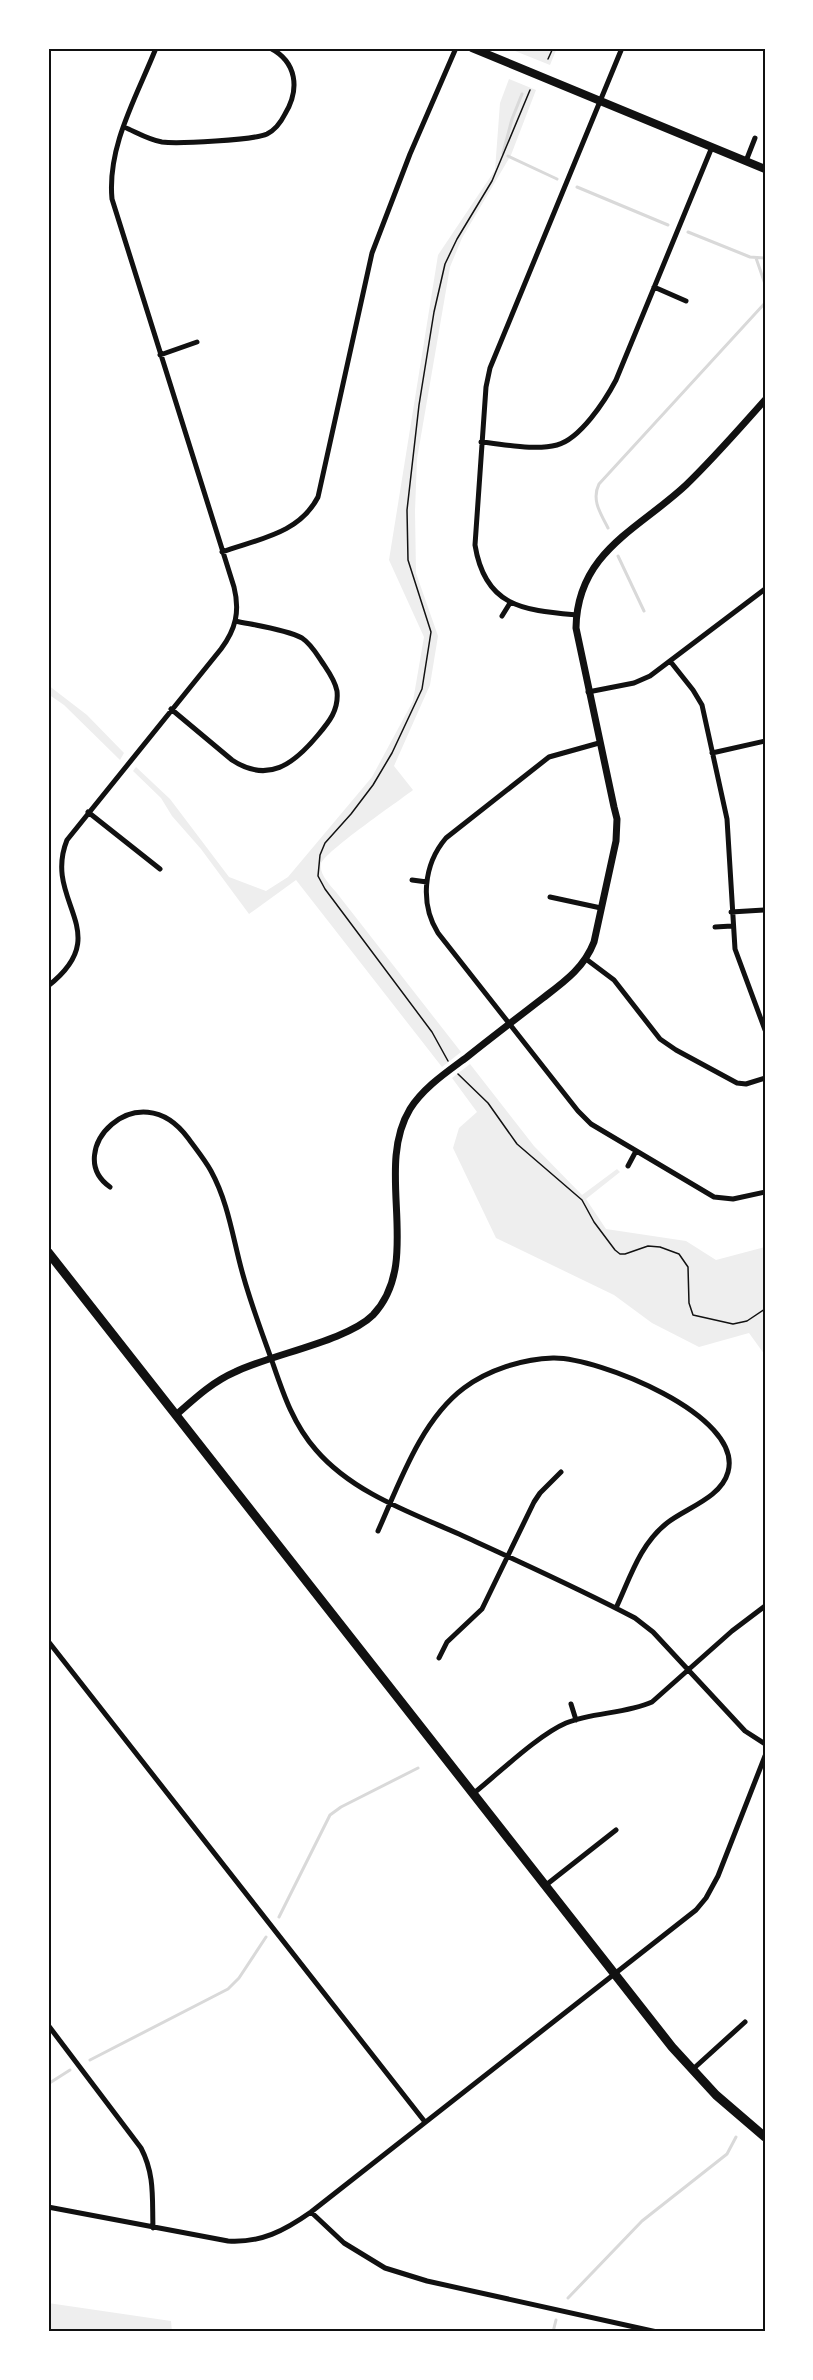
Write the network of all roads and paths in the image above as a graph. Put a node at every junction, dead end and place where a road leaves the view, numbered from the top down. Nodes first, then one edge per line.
1 (156, 48) edge
2 (270, 48) edge
3 (456, 48) edge
4 (472, 48) edge
5 (553, 48) edge
6 (622, 48) edge
7 (548, 59) dead end
8 (530, 90) dead end
9 (600, 101) junction
10 (124, 127) junction
11 (755, 138) dead end
12 (712, 147) junction
13 (746, 161) junction
14 (765, 169) edge
15 (654, 287) junction
16 (686, 301) dead end
17 (197, 342) dead end
18 (160, 355) junction
19 (765, 400) edge
20 (481, 442) junction
21 (222, 552) junction
22 (765, 589) edge
23 (510, 603) junction
24 (576, 615) junction
25 (502, 616) dead end
26 (235, 621) junction
27 (670, 661) junction
28 (588, 692) junction
29 (171, 709) junction
30 (765, 741) edge
31 (599, 743) junction
32 (712, 753) junction
33 (88, 812) junction
34 (160, 869) dead end
35 (412, 880) dead end
36 (427, 882) junction
37 (550, 897) dead end
38 (601, 908) junction
39 (765, 910) edge
40 (731, 912) junction
41 (732, 926) junction
42 (715, 927) dead end
43 (586, 959) junction
44 (48, 986) edge
45 (509, 1024) junction
46 (765, 1030) edge
47 (448, 1061) dead end
48 (458, 1074) dead end
49 (765, 1078) edge
50 (636, 1151) junction
51 (627, 1166) dead end
52 (110, 1186) dead end
53 (765, 1191) edge
54 (48, 1252) edge
55 (765, 1309) edge
56 (270, 1357) junction
57 (176, 1414) junction
58 (561, 1472) dead end
59 (391, 1503) junction
60 (378, 1531) dead end
61 (508, 1557) junction
62 (765, 1606) edge
63 (616, 1608) junction
64 (48, 1641) edge
65 (439, 1658) dead end
66 (688, 1670) junction
67 (571, 1704) dead end
68 (576, 1720) junction
69 (765, 1744) edge
70 (765, 1756) edge
71 (474, 1793) junction
72 (616, 1830) dead end
73 (546, 1885) junction
74 (615, 1974) junction
75 (745, 2022) dead end
76 (48, 2025) edge
77 (692, 2070) junction
78 (424, 2122) junction
79 (765, 2137) edge
80 (48, 2207) edge
81 (310, 2212) junction
82 (153, 2228) junction
83 (657, 2332) edge

1 - 10 street
2 - 10 street
3 - 21 street
4 - 9 main road
5 - 7 path
6 - 9 street
8 - 47 path
9 - 12 main road
9 - 20 street
10 - 18 street
11 - 13 street
12 - 13 main road
12 - 15 street
13 - 14 main road
15 - 16 street
15 - 20 street
17 - 18 street
18 - 21 street
19 - 24 street
20 - 23 street
21 - 26 street
22 - 27 street
23 - 24 street
23 - 25 street
24 - 28 street
26 - 29 street
26 - 29 street
27 - 28 street
27 - 32 street
28 - 31 street
29 - 33 street
30 - 32 street
31 - 36 street
31 - 38 street
32 - 40 street
33 - 34 street
33 - 44 street
35 - 36 street
36 - 45 street
37 - 38 street
38 - 43 street
39 - 40 street
40 - 41 street
41 - 42 street
41 - 46 street
43 - 45 street
43 - 49 street
45 - 50 street
45 - 56 street
48 - 55 path
50 - 51 street
50 - 53 street
52 - 56 street
54 - 57 main road
56 - 57 street
56 - 59 street
57 - 71 main road
58 - 61 street
59 - 60 street
59 - 61 street
59 - 63 street
61 - 63 street
61 - 65 street
62 - 66 street
63 - 66 street
64 - 78 street
66 - 68 street
66 - 69 street
67 - 68 street
68 - 71 street
70 - 74 street
71 - 73 main road
72 - 73 street
73 - 74 main road
74 - 77 main road
74 - 78 street
75 - 77 street
76 - 82 street
77 - 79 main road
78 - 81 street
80 - 82 street
81 - 82 street
81 - 83 street

